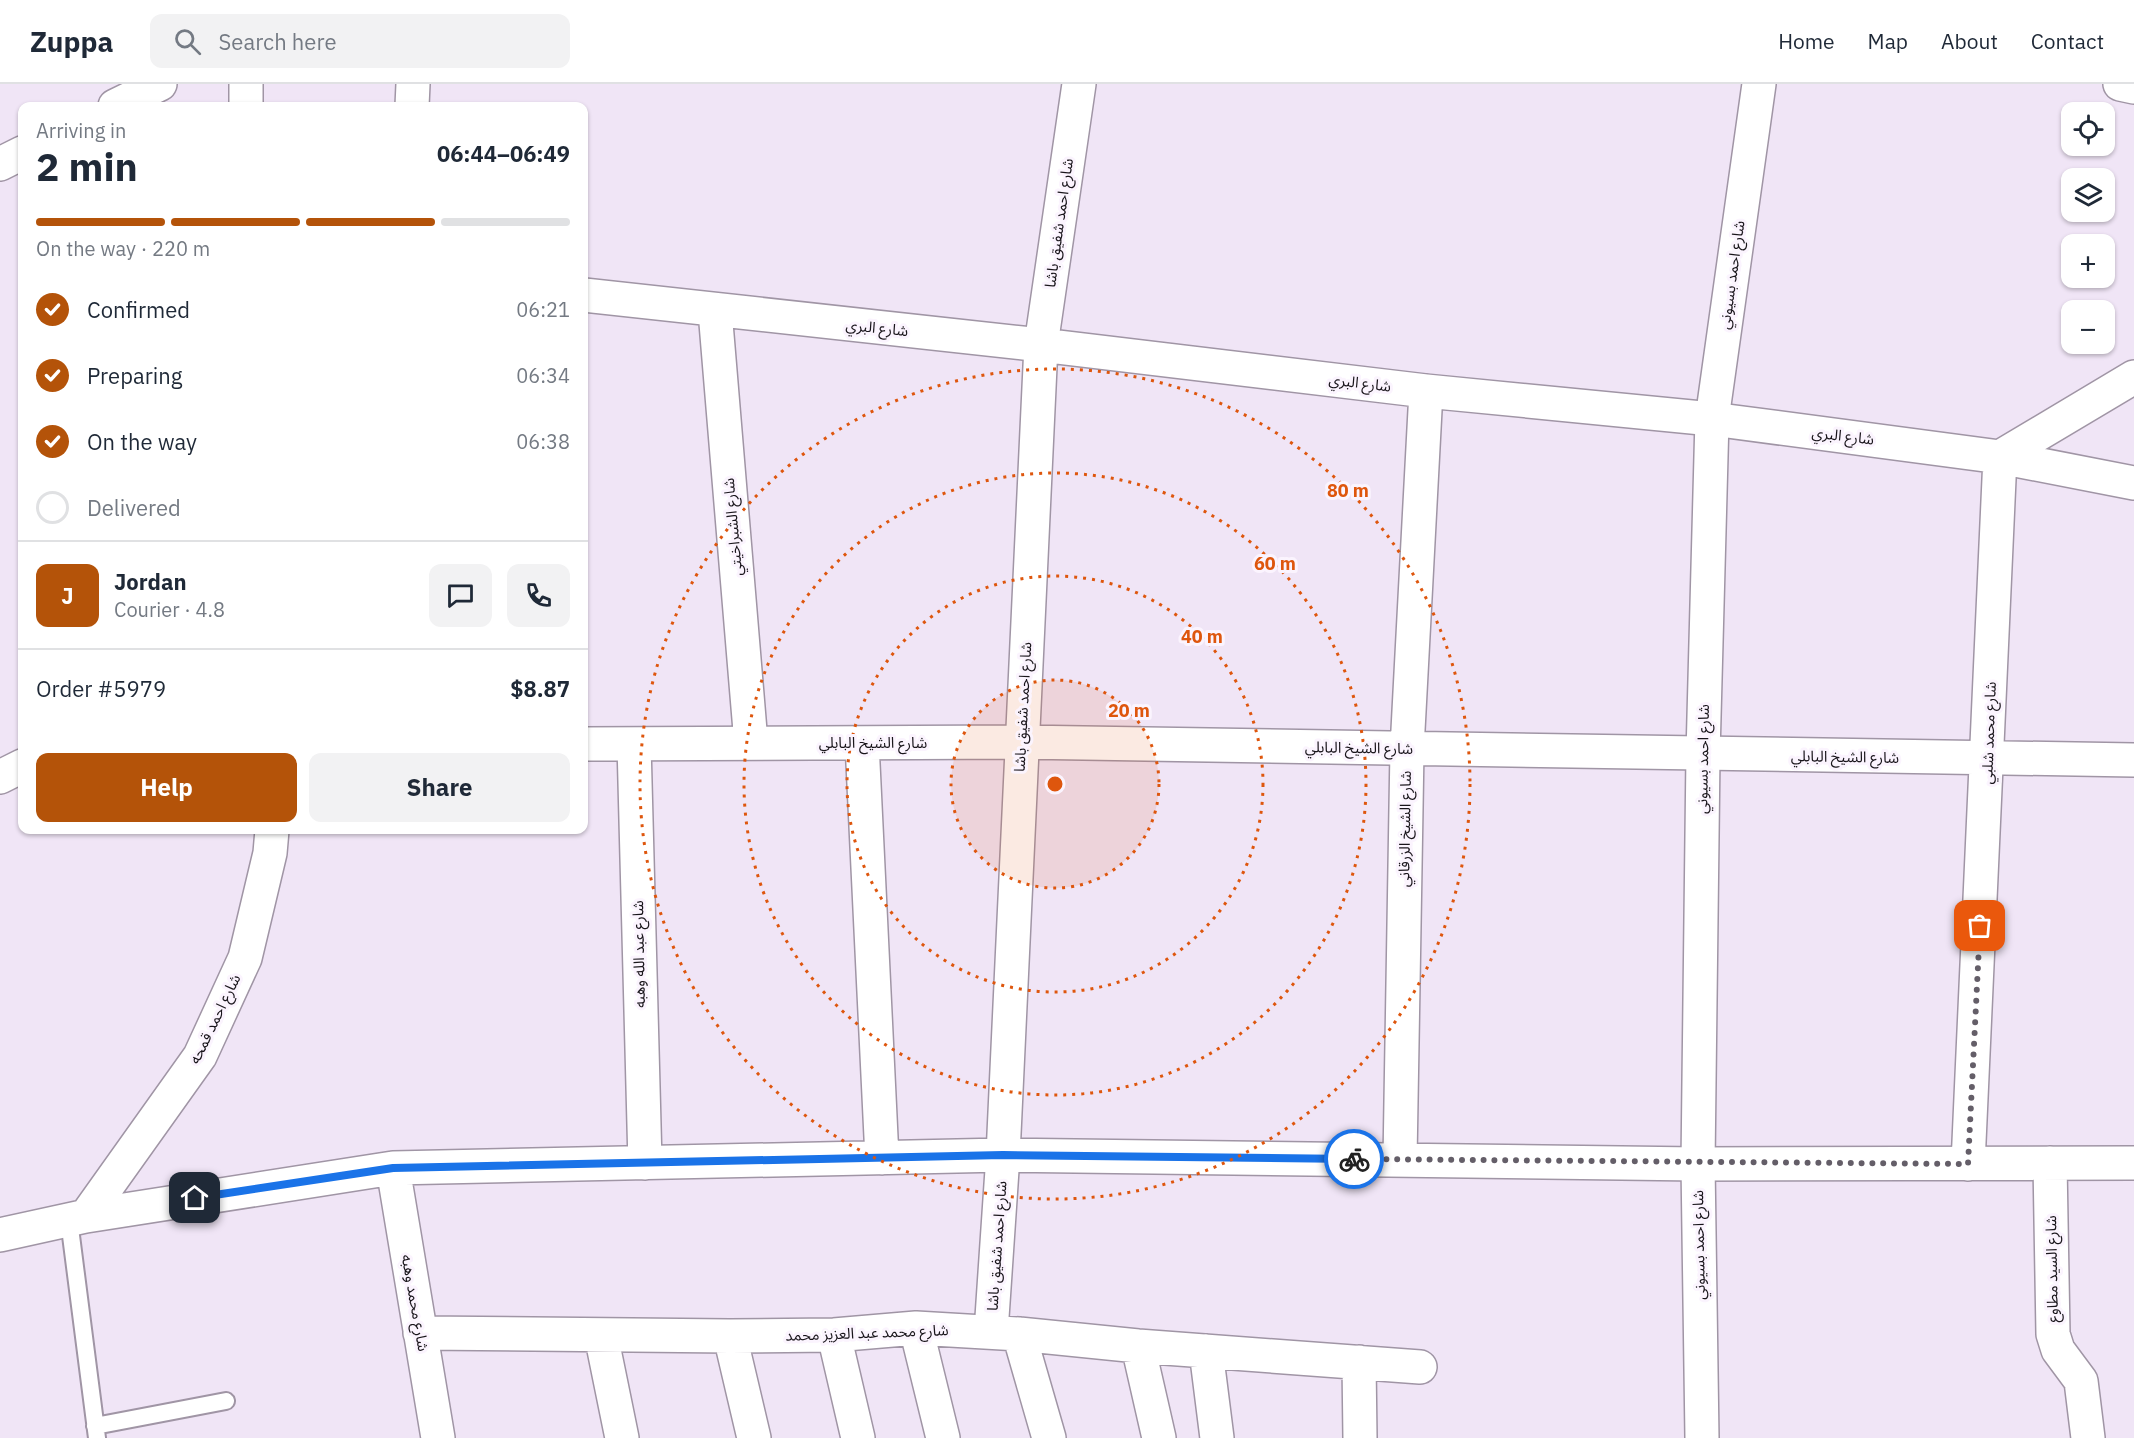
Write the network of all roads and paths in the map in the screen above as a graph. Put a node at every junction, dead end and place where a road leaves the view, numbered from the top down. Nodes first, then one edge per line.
1 (160, 84) edge
2 (246, 84) edge
3 (413, 84) edge
4 (1079, 84) edge
5 (1759, 84) edge
6 (2120, 84) edge
7 (2134, 87) edge
8 (123, 102) edge
9 (246, 102) edge
10 (412, 102) edge
11 (18, 155) edge
12 (0, 164) edge
13 (588, 295) edge
14 (715, 311) junction
15 (1041, 345) junction
16 (2134, 377) edge
17 (1426, 391) junction
18 (1712, 419) junction
19 (2000, 457) junction
20 (2134, 483) edge
21 (1021, 742) junction
22 (751, 743) junction
23 (862, 743) junction
24 (588, 744) edge
25 (634, 744) junction
26 (1407, 749) junction
27 (1703, 754) junction
28 (1988, 759) junction
29 (2134, 760) edge
30 (18, 768) edge
31 (0, 777) edge
32 (272, 834) edge
33 (1003, 1155) junction
34 (882, 1158) junction
35 (1400, 1160) junction
36 (645, 1163) junction
37 (2050, 1163) junction
38 (2134, 1163) edge
39 (1698, 1164) junction
40 (1968, 1164) junction
41 (393, 1168) junction
42 (78, 1218) junction
43 (0, 1235) edge
44 (916, 1329) junction
45 (420, 1333) junction
46 (1005, 1333) junction
47 (601, 1335) junction
48 (834, 1335) junction
49 (730, 1336) junction
50 (1138, 1346) junction
51 (1206, 1351) junction
52 (1359, 1362) junction
53 (1420, 1367) dead end
54 (226, 1401) dead end
55 (96, 1432) edge
56 (438, 1438) edge
57 (622, 1438) edge
58 (754, 1438) edge
59 (858, 1438) edge
60 (943, 1438) edge
61 (1049, 1438) edge
62 (1159, 1438) edge
63 (1217, 1438) edge
64 (1360, 1438) edge
65 (1702, 1438) edge
66 (2088, 1438) edge

1 - 8 street
2 - 9 street
3 - 10 street
4 - 15 street, شارع احمد شفيق باشا
5 - 18 street, شارع احمد بسيوني
6 - 7 street
11 - 12 street
13 - 14 street, شارع البري
14 - 15 street, شارع البري
14 - 22 street, شارع الشبراخيتي
15 - 17 street, شارع البري
15 - 21 street, شارع احمد شفيق باشا
16 - 19 street
17 - 18 street, شارع البري
17 - 26 street, شارع الشيخ الزرقاني
18 - 19 street, شارع البري
18 - 27 street, شارع احمد بسيوني
19 - 20 street, شارع البري
19 - 28 street, شارع محمد شلبي
21 - 23 street, شارع الشيخ البابلي
21 - 26 street, شارع الشيخ البابلي
21 - 33 street, شارع احمد شفيق باشا
22 - 23 street, شارع الشيخ البابلي
22 - 25 street, شارع الشيخ البابلي
23 - 34 street
24 - 25 street, شارع الشيخ البابلي
25 - 36 street, شارع عبد الله وهبه
26 - 27 street, شارع الشيخ البابلي
26 - 35 street, شارع الشيخ الزرقاني
27 - 28 street, شارع الشيخ البابلي
27 - 39 street, شارع احمد بسيوني
28 - 29 street, شارع الشيخ البابلي
28 - 40 street, شارع محمد شلبي
30 - 31 street
32 - 42 street, شارع احمد قمحه
33 - 34 street
33 - 35 street
33 - 46 street, شارع احمد شفيق باشا
34 - 36 street
35 - 39 street
36 - 41 street
37 - 38 street
37 - 40 street
37 - 66 street, شارع السيد مطاوع
39 - 40 street
39 - 65 street, شارع احمد بسيوني
41 - 42 street
41 - 45 street, شارع محمد وهبه
42 - 43 street
42 - 55 lane
44 - 46 street, شارع محمد عبد العزيز محمد
44 - 48 street, شارع محمد عبد العزيز محمد
44 - 60 street
45 - 47 street, شارع محمد عبد العزيز محمد
45 - 56 street, شارع محمد وهبه
46 - 50 street, شارع محمد عبد العزيز محمد
46 - 61 street, شارع احمد شفيق باشا
47 - 49 street, شارع محمد عبد العزيز محمد
47 - 57 street
48 - 49 street, شارع محمد عبد العزيز محمد
48 - 59 street
49 - 58 street
50 - 51 street, شارع محمد عبد العزيز محمد
50 - 62 street
51 - 52 street, شارع محمد عبد العزيز محمد
51 - 63 street
52 - 53 street, شارع محمد عبد العزيز محمد
52 - 64 street
54 - 55 lane

